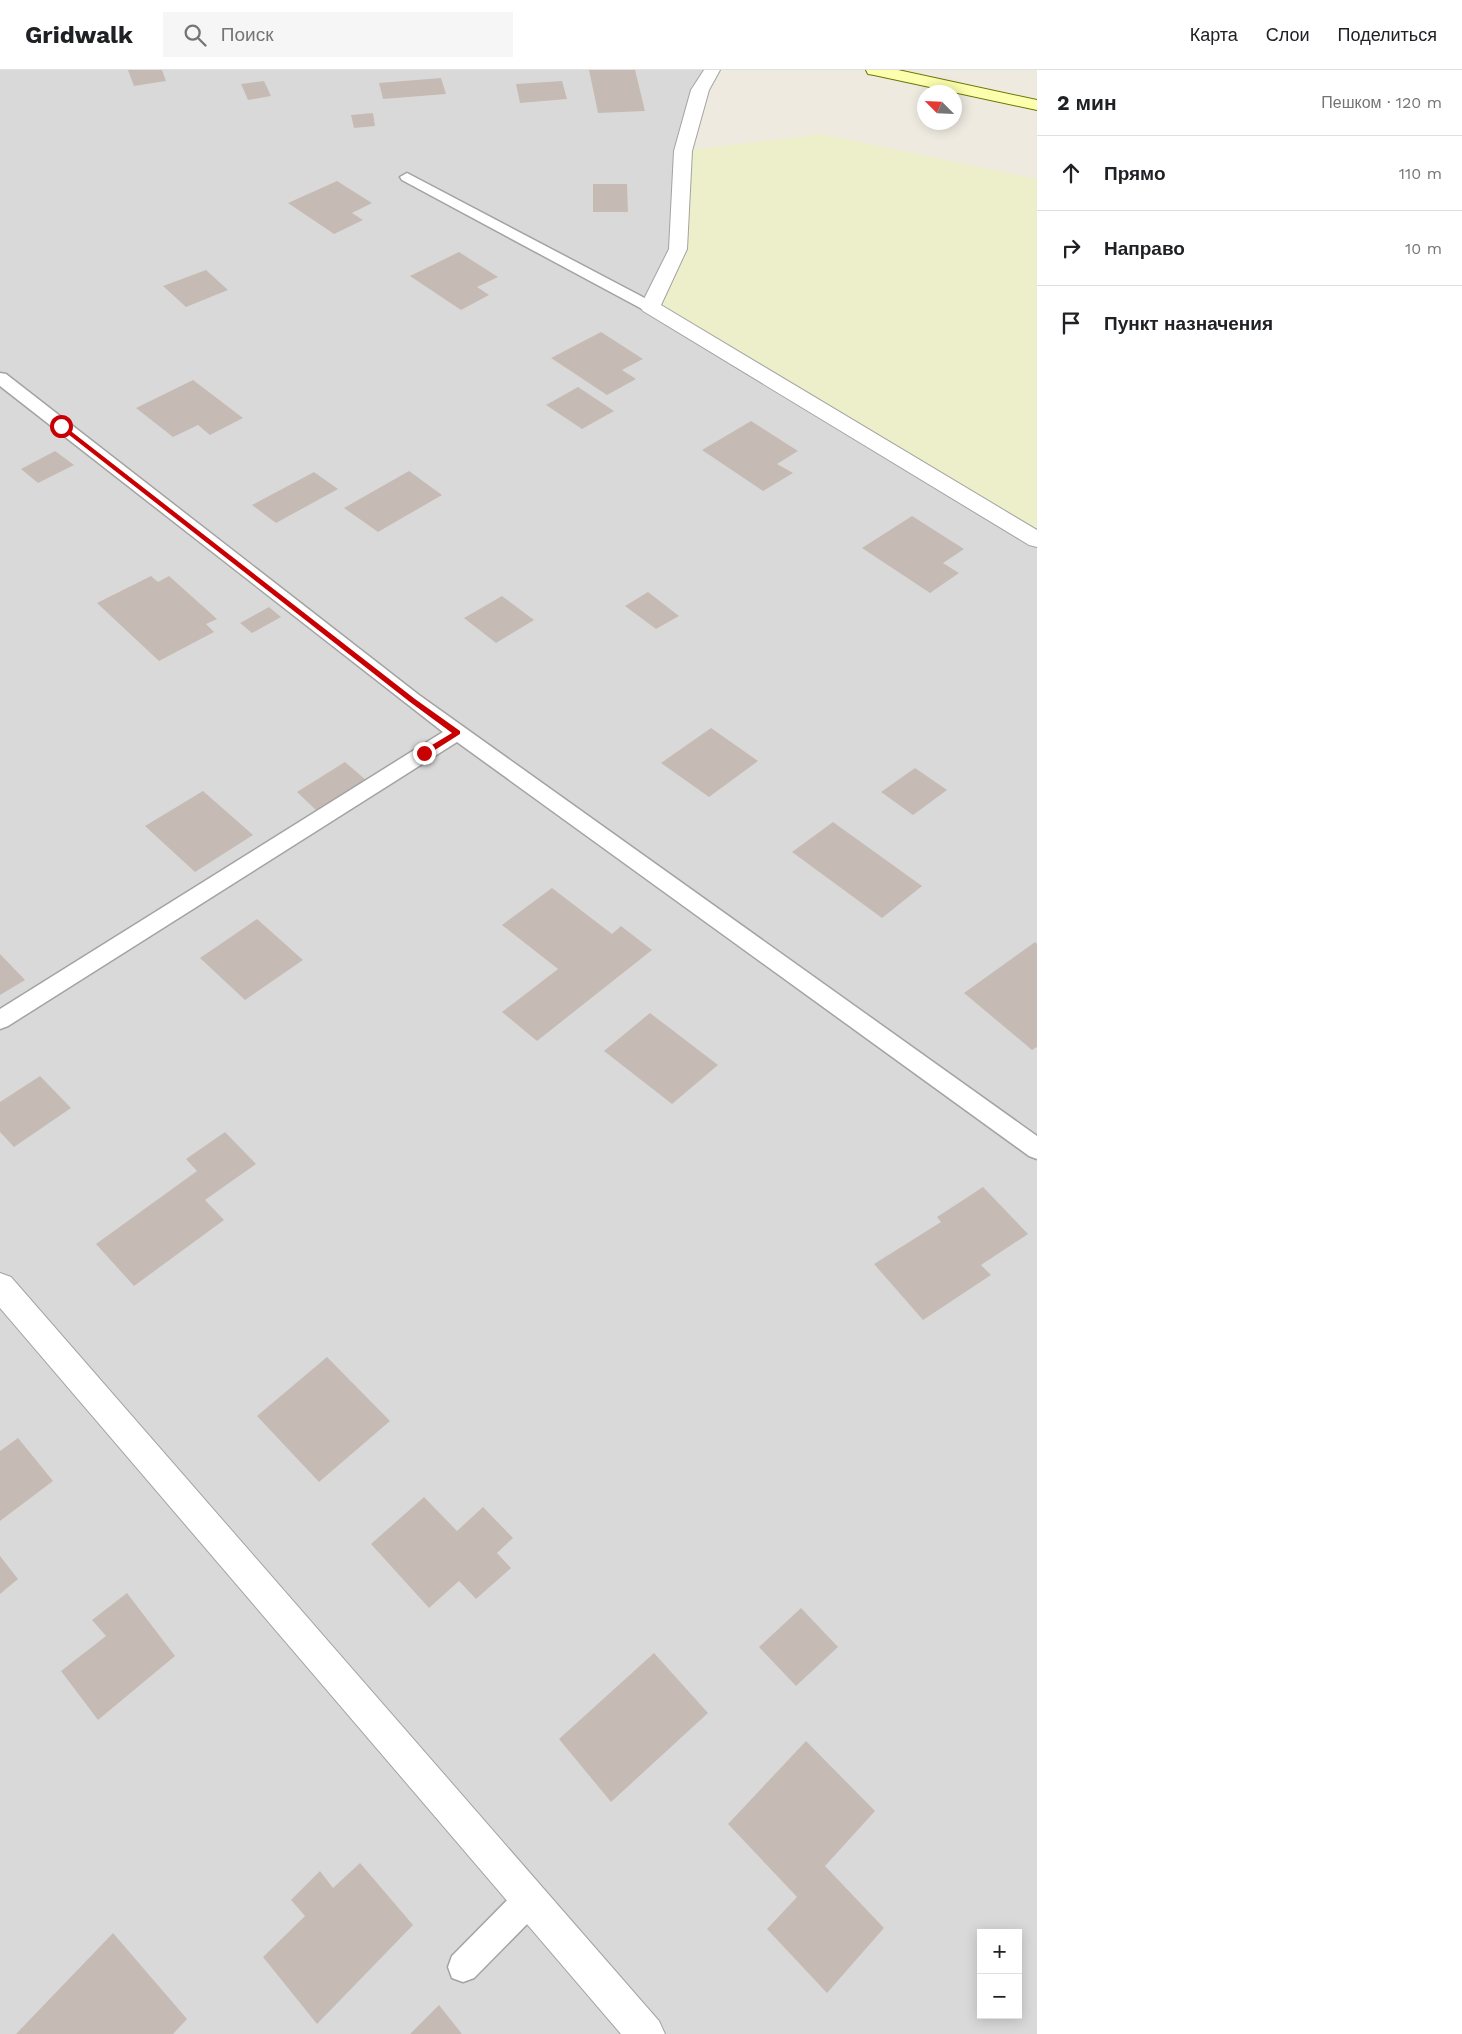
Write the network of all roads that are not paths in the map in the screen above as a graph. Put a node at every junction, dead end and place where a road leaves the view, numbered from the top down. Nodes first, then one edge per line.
1 (712, 70) edge
2 (874, 70) edge
3 (1037, 105) edge
4 (406, 177) dead end
5 (650, 307) junction
6 (0, 378) edge
7 (1037, 540) edge
8 (457, 733) junction
9 (0, 1020) edge
10 (1037, 1149) edge
11 (0, 1286) edge
12 (530, 1899) junction
13 (463, 1967) dead end
14 (646, 2034) edge

1 - 5 street
2 - 3 main road
4 - 5 lane
5 - 7 street
6 - 8 lane
8 - 9 lane
8 - 10 lane
11 - 12 street
12 - 13 lane
12 - 14 street

